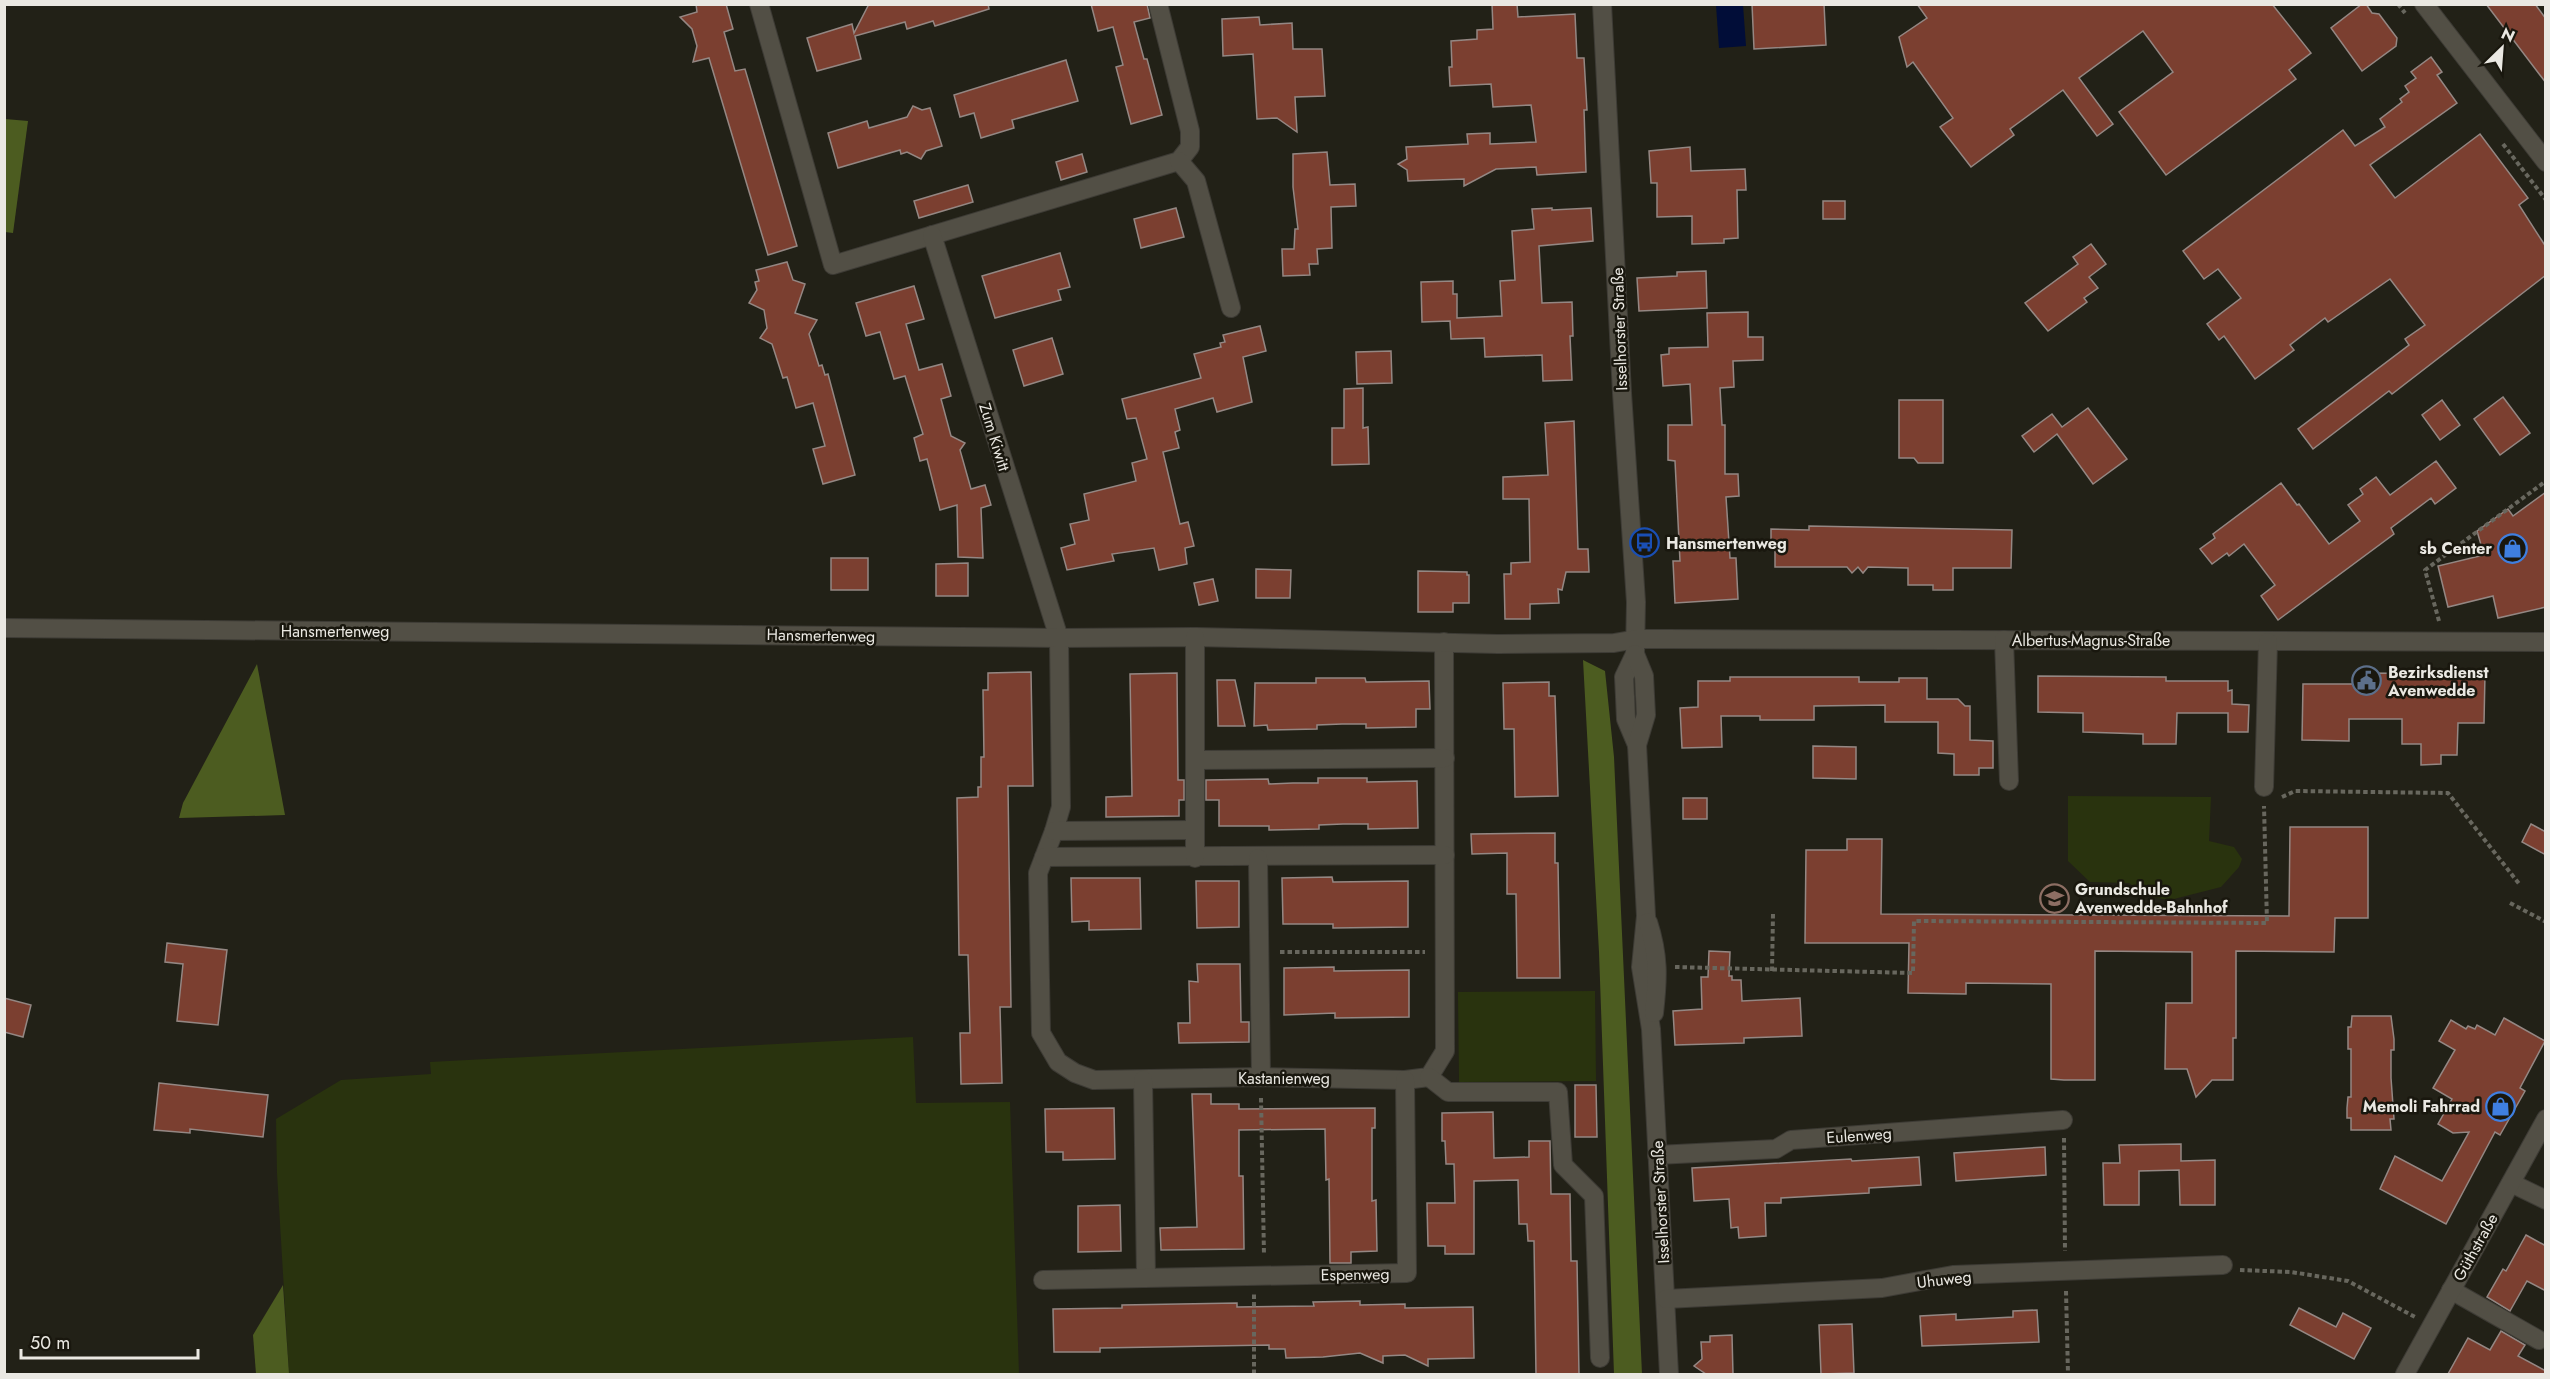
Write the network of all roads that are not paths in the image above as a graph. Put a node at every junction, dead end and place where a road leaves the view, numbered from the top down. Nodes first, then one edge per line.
1 (759, 4) edge
2 (1158, 4) edge
3 (1602, 4) edge
4 (2424, 4) edge
5 (1179, 161) junction
6 (2546, 162) edge
7 (932, 235) junction
8 (1231, 308) dead end
9 (4, 628) edge
10 (1059, 638) junction
11 (1195, 638) junction
12 (2004, 640) junction
13 (1444, 642) junction
14 (2268, 642) junction
15 (2546, 642) edge
16 (1636, 646) junction
17 (1445, 758) junction
18 (1196, 760) junction
19 (2009, 781) dead end
20 (2267, 798) road end
21 (1195, 830) junction
22 (1054, 831) junction
23 (1445, 855) junction
24 (1044, 858) junction
25 (1195, 858) junction
26 (1258, 858) junction
27 (1261, 1077) junction
28 (1429, 1077) junction
29 (1143, 1080) junction
30 (1405, 1080) junction
31 (2546, 1119) edge
32 (2063, 1120) road end
33 (1657, 1155) junction
34 (2511, 1183) junction
35 (2546, 1200) edge
36 (2223, 1265) road end
37 (1146, 1277) junction
38 (1043, 1280) dead end
39 (2451, 1290) junction
40 (1666, 1299) junction
41 (2539, 1340) dead end
42 (1600, 1358) dead end
43 (1670, 1374) edge
44 (2405, 1374) edge

1 - 7 street
2 - 5 street
3 - 16 street, Isselhorster Straße
4 - 6 street
5 - 7 street
5 - 8 street
7 - 10 street, Zum Kiwitt
9 - 10 street, Hansmertenweg
10 - 11 street, Hansmertenweg
10 - 22 street, Kastanienweg
11 - 13 street, Hansmertenweg
11 - 18 street
12 - 14 street, Albertus-Magnus-Straße
12 - 16 street, Albertus-Magnus-Straße
12 - 19 street
13 - 16 street, Hansmertenweg
13 - 17 street
14 - 15 street, Albertus-Magnus-Straße
14 - 20 street
16 - 33 street, Isselhorster Straße
17 - 18 street
17 - 23 street
18 - 21 street
21 - 22 street
21 - 25 street
22 - 24 street, Kastanienweg
23 - 26 street
23 - 28 street
24 - 25 street
24 - 29 street, Kastanienweg
25 - 26 street
26 - 27 street
27 - 29 street, Kastanienweg
27 - 30 street, Kastanienweg
28 - 30 street, Kastanienweg
28 - 42 street
29 - 37 street
30 - 37 street, Espenweg
31 - 34 street, Güthstraße
32 - 33 street, Eulenweg
33 - 40 street, Isselhorster Straße
34 - 35 street
34 - 39 street, Güthstraße
36 - 40 street, Uhuweg
37 - 38 street, Espenweg
39 - 41 street
39 - 44 street, Güthstraße
40 - 43 street, Isselhorster Straße

